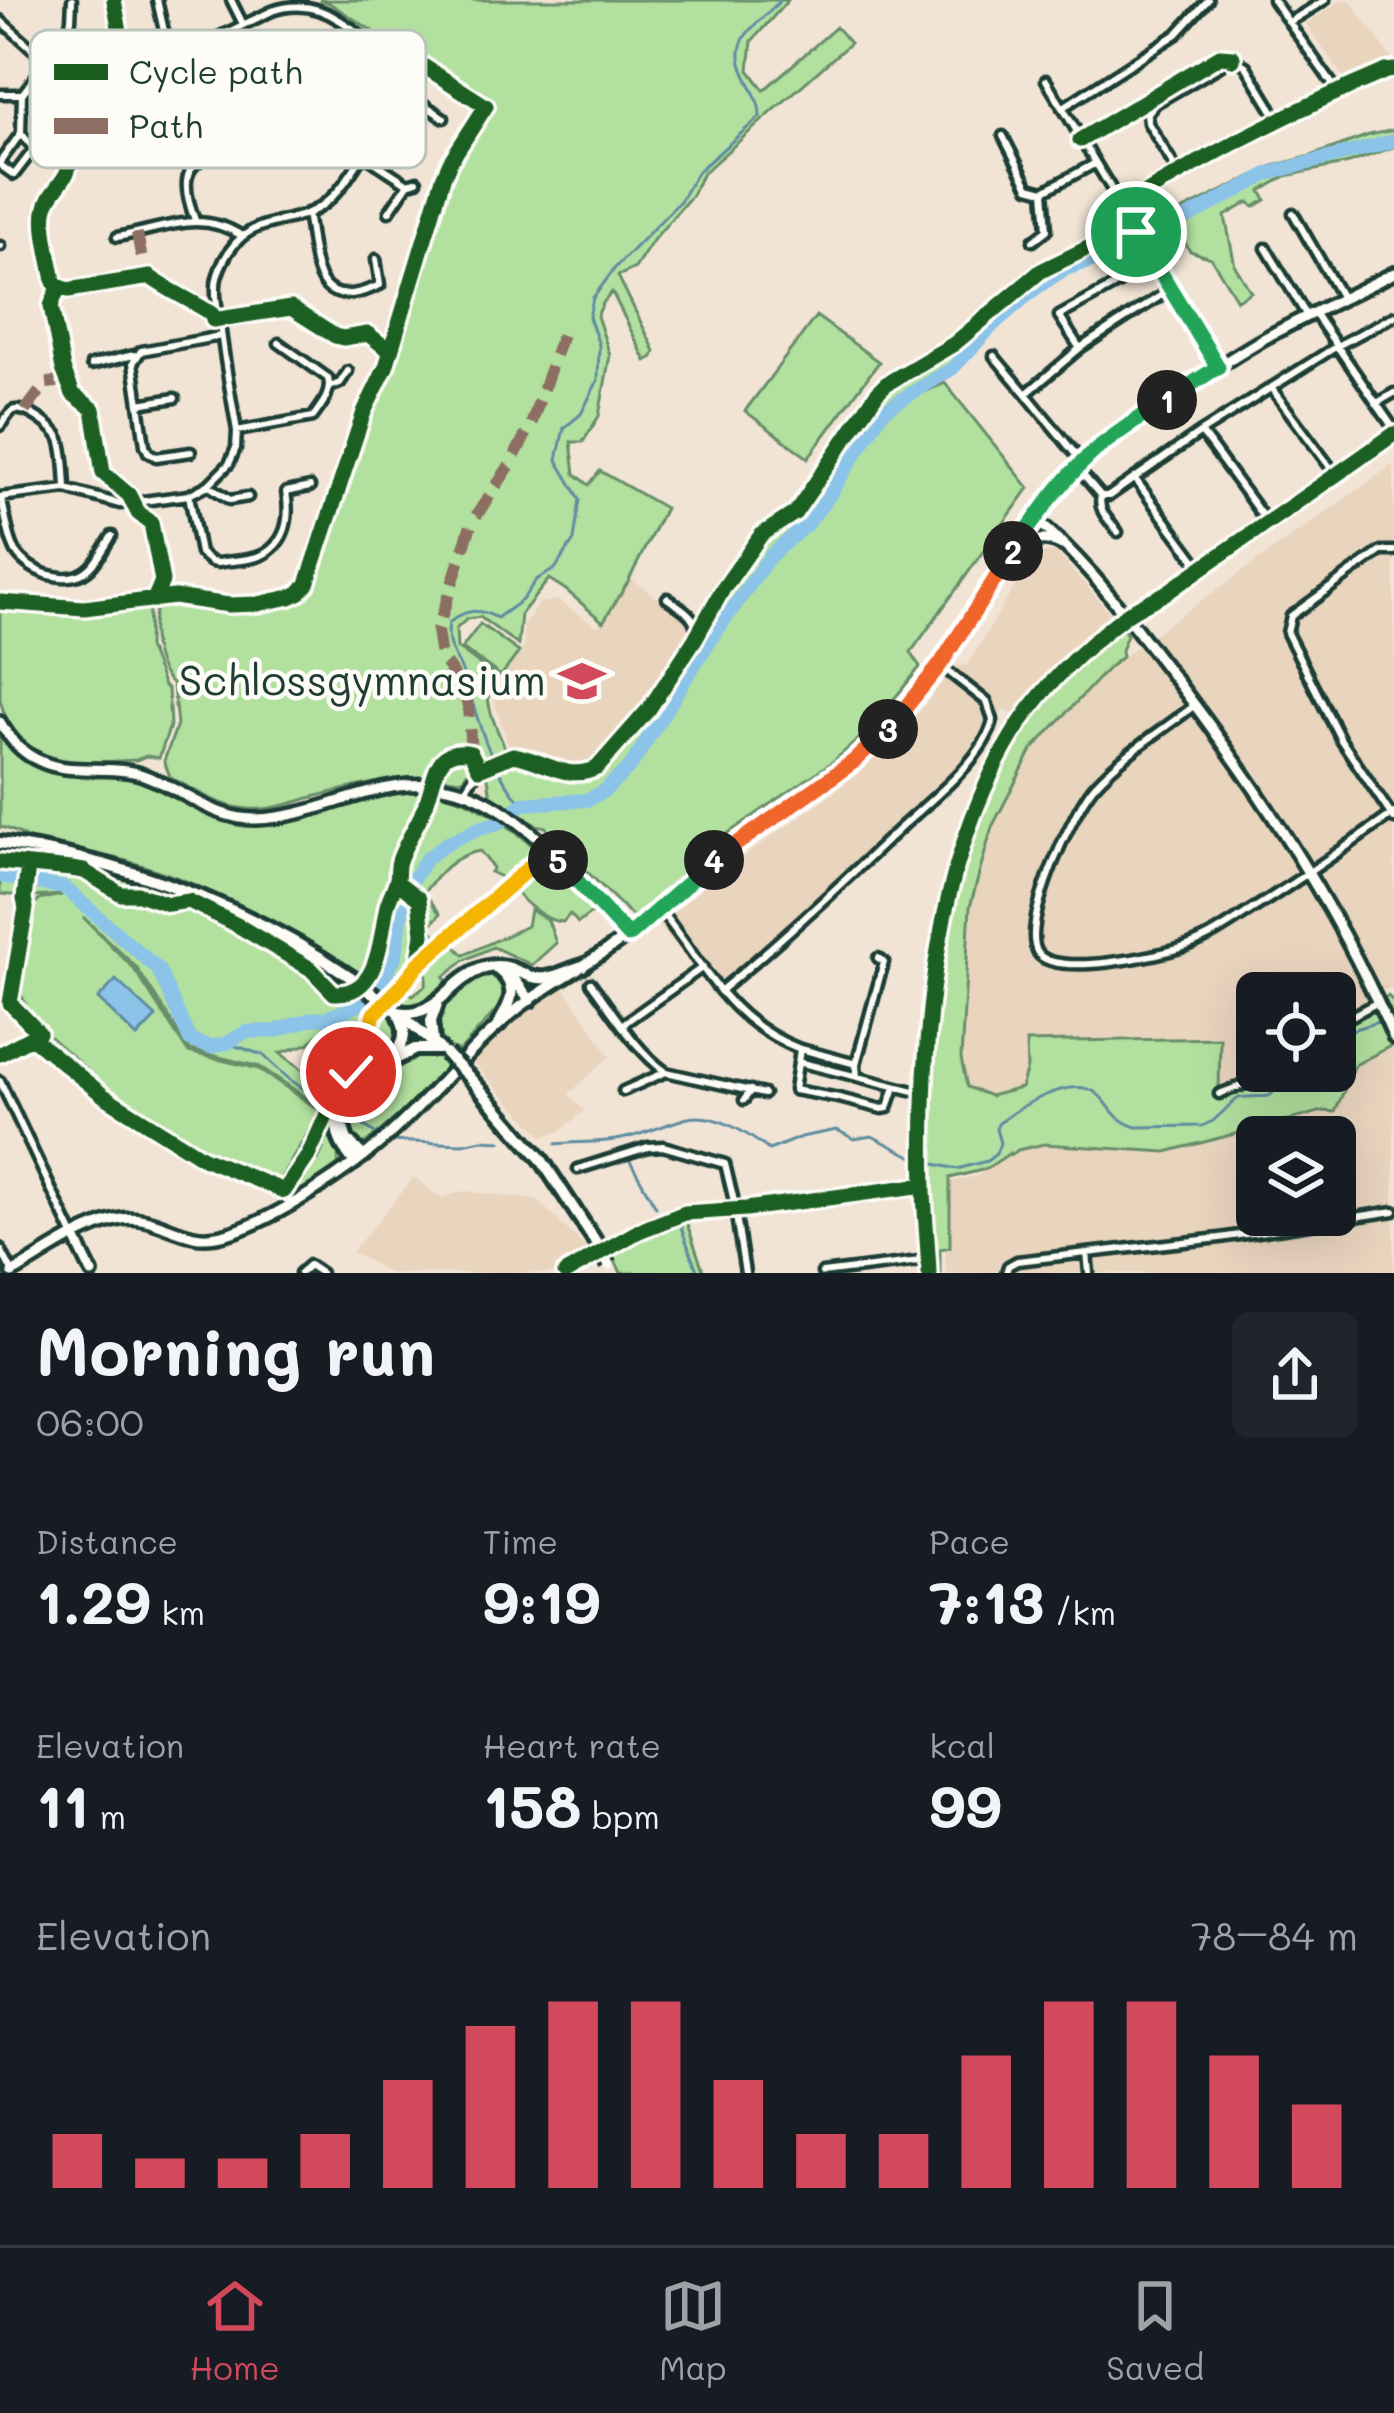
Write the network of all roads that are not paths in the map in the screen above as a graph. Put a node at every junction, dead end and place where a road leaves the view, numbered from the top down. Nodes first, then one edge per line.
1 (72, 0) edge
2 (157, 0) edge
3 (231, 0) edge
4 (1208, 0) edge
5 (1274, 0) edge
6 (1325, 0) edge
7 (292, 3) edge
8 (0, 20) edge
9 (1291, 21) junction
10 (243, 24) junction
11 (352, 28) joint
12 (68, 30) edge
13 (164, 30) edge
14 (231, 30) edge
15 (355, 30) edge
16 (30, 47) edge
17 (1394, 70) edge
18 (1046, 80) dead end
19 (30, 83) edge
20 (1338, 92) junction
21 (0, 94) edge
22 (22, 94) junction
23 (426, 106) edge
24 (1062, 108) junction
25 (444, 118) dead end
26 (1278, 119) junction
27 (21, 133) junction
28 (1003, 136) dead end
29 (30, 144) edge
30 (30, 154) edge
31 (0, 163) edge
32 (1094, 164) junction
33 (191, 168) edge
34 (353, 168) edge
35 (388, 168) edge
36 (1178, 172) junction
37 (1044, 191) junction
38 (1121, 208) junction
39 (389, 212) dead end
40 (307, 213) junction
41 (1293, 213) dead end
42 (195, 220) junction
43 (117, 236) dead end
44 (242, 236) junction
45 (1033, 241) dead end
46 (1266, 248) dead end
47 (376, 259) dead end
48 (1155, 263) junction
49 (1394, 273) edge
50 (1172, 290) junction
51 (1343, 299) junction
52 (1311, 315) junction
53 (1394, 316) edge
54 (221, 336) junction
55 (279, 344) dead end
56 (1337, 346) junction
57 (1080, 348) junction
58 (136, 355) junction
59 (994, 356) dead end
60 (91, 365) dead end
61 (1218, 367) junction
62 (348, 371) dead end
63 (331, 387) junction
64 (1272, 389) junction
65 (1394, 393) edge
66 (1026, 394) junction
67 (175, 398) dead end
68 (1377, 403) junction
69 (140, 404) junction
70 (0, 426) edge
71 (237, 431) junction
72 (1201, 431) junction
73 (1394, 432) edge
74 (191, 452) dead end
75 (1079, 465) junction
76 (1336, 476) junction
77 (1135, 479) junction
78 (208, 485) junction
79 (310, 488) dead end
80 (66, 490) junction
81 (189, 495) junction
82 (1101, 496) junction
83 (0, 497) edge
84 (248, 497) dead end
85 (1035, 519) junction
86 (1267, 521) junction
87 (1118, 532) dead end
88 (112, 536) dead end
89 (1016, 546) junction
90 (1394, 551) edge
91 (1071, 552) junction
92 (1201, 568) junction
93 (1167, 592) dead end
94 (668, 598) dead end
95 (940, 665) junction
96 (1195, 705) junction
97 (0, 722) edge
98 (465, 792) junction
99 (1393, 815) edge
100 (0, 843) edge
101 (549, 850) junction
102 (1308, 874) junction
103 (399, 883) dead end
104 (659, 909) junction
105 (628, 936) junction
106 (878, 958) dead end
107 (418, 965) junction
108 (583, 966) junction
109 (497, 967) junction
110 (703, 967) junction
111 (591, 983) dead end
112 (720, 991) junction
113 (533, 998) junction
114 (439, 1001) junction
115 (1379, 1006) junction
116 (396, 1010) junction
117 (1356, 1015) edge
118 (498, 1025) junction
119 (622, 1025) junction
120 (39, 1033) dead end
121 (1394, 1038) edge
122 (440, 1048) junction
123 (800, 1049) junction
124 (0, 1054) edge
125 (798, 1062) junction
126 (856, 1064) junction
127 (666, 1072) junction
128 (857, 1077) junction
129 (0, 1082) edge
130 (895, 1087) junction
131 (1236, 1088) edge
132 (751, 1090) junction
133 (623, 1091) dead end
134 (764, 1094) dead end
135 (926, 1094) dead end
136 (1220, 1094) dead end
137 (744, 1100) dead end
138 (358, 1160) junction
139 (578, 1169) dead end
140 (290, 1206) junction
141 (734, 1210) junction
142 (1394, 1211) edge
143 (75, 1238) junction
144 (0, 1248) edge
145 (1087, 1253) junction
146 (928, 1260) junction
147 (611, 1269) edge
148 (12, 1273) edge
149 (92, 1273) edge
150 (300, 1273) edge
151 (321, 1273) edge
152 (565, 1273) edge
153 (745, 1273) edge
154 (822, 1273) edge
155 (929, 1273) edge
156 (1006, 1273) edge
157 (1089, 1273) edge

1 - 12 street
2 - 13 street
3 - 10 street
4 - 24 street
5 - 9 street
6 - 9 street
7 - 10 street
7 - 11 street
8 - 16 street
9 - 20 street
10 - 14 street
11 - 15 street
17 - 20 street
18 - 24 street
19 - 22 street
20 - 26 street
21 - 22 street
22 - 27 street
23 - 25 street
24 - 32 street
26 - 36 street
26 - 36 street
27 - 29 street
27 - 31 street
28 - 37 street
30 - 31 street
32 - 37 street
32 - 38 street
33 - 42 street
34 - 40 street
35 - 39 street
36 - 38 street
37 - 45 street
38 - 48 street
40 - 44 street
40 - 47 street
41 - 51 street
42 - 43 street
42 - 44 street
44 - 54 street
46 - 52 street
48 - 50 street
48 - 57 street
49 - 51 main road
50 - 57 street
50 - 61 street
51 - 52 main road
52 - 56 street
52 - 61 main road
53 - 56 street
54 - 58 street
54 - 71 street
55 - 63 street
56 - 64 street
56 - 68 street
57 - 66 street
58 - 60 street
58 - 69 street
59 - 66 street
61 - 75 main road
62 - 63 street
63 - 71 street
64 - 72 street
64 - 76 street
65 - 68 street
66 - 75 street
67 - 69 street
68 - 73 street
69 - 74 street
70 - 80 street
71 - 78 street
72 - 77 street
72 - 86 street
73 - 76 street
75 - 82 street
75 - 85 main road
76 - 86 street
77 - 82 street
77 - 92 street
78 - 81 street
78 - 84 street
79 - 81 street
80 - 81 street
80 - 83 street
82 - 87 street
83 - 88 street
85 - 89 main road
85 - 91 main road
86 - 92 street
89 - 91 main road
89 - 95 main road
90 - 99 street
91 - 96 main road
92 - 93 street
94 - 98 street
95 - 104 main road
95 - 112 street
96 - 102 main road
96 - 102 street
97 - 98 main road
98 - 101 main road
99 - 102 street
100 - 116 main road, bridge
101 - 105 main road
101 - 107 street
102 - 115 main road
103 - 107 street
104 - 105 main road
104 - 110 street
105 - 108 main road
106 - 126 street
107 - 140 street
108 - 109 main road
108 - 113 main road
109 - 113 main road
109 - 114 main road
109 - 118 main road
110 - 112 street
110 - 119 street
111 - 119 street
112 - 123 street
113 - 118 main road
114 - 116 main road
114 - 122 main road
115 - 117 street
115 - 121 main road
116 - 122 main road
116 - 138 main road
118 - 138 main road
119 - 127 street
120 - 124 street
122 - 138 main road
122 - 147 main road, bridge
123 - 125 street
123 - 126 street
125 - 128 street
125 - 130 street
126 - 128 street
127 - 132 street
127 - 133 street
128 - 130 street
129 - 143 street
130 - 135 street
131 - 136 street
132 - 134 street
132 - 137 street
138 - 140 main road
139 - 141 street
140 - 143 main road
141 - 146 street
141 - 152 street
141 - 153 street
142 - 145 street
143 - 148 main road
143 - 149 main road
144 - 148 street
145 - 156 street
145 - 157 street
146 - 154 street
146 - 155 street
150 - 151 street

